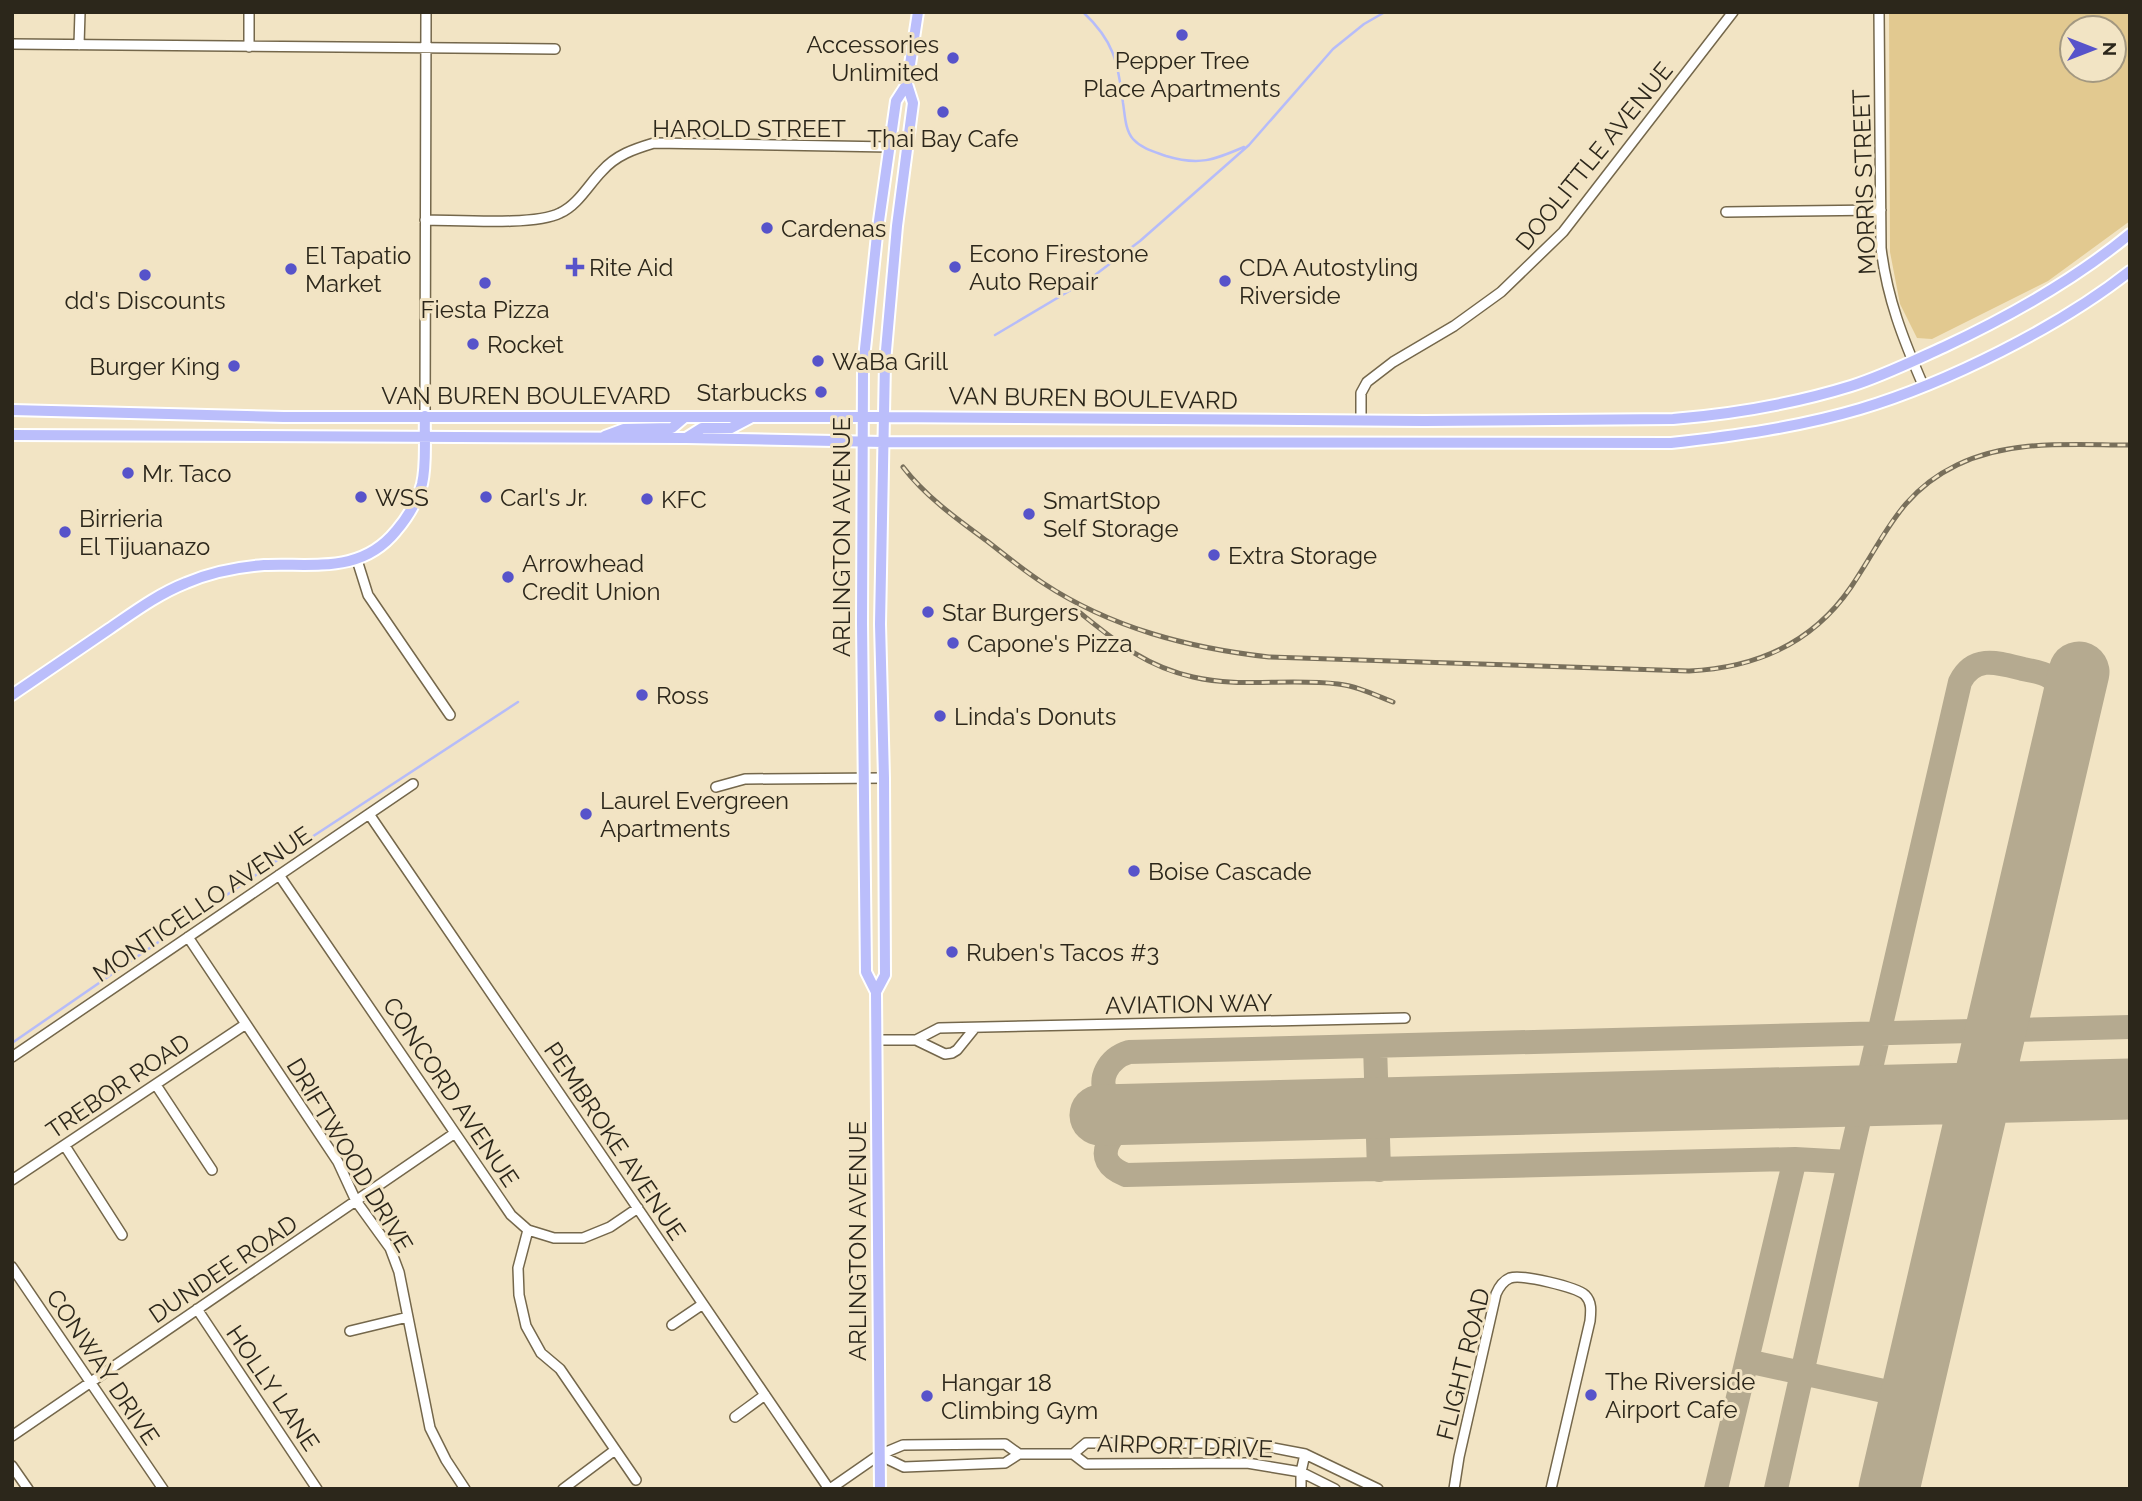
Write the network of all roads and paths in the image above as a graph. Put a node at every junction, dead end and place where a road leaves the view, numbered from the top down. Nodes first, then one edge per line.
1 (80, 12) edge
2 (249, 12) edge
3 (426, 12) edge
4 (918, 12) edge
5 (1733, 12) edge
6 (1879, 12) edge
7 (12, 44) edge
8 (79, 45) junction
9 (249, 47) junction
10 (425, 48) junction
11 (555, 49) dead end
12 (907, 84) junction
13 (890, 147) junction
14 (900, 203) junction
15 (1881, 210) junction
16 (1726, 212) dead end
17 (425, 220) junction
18 (2130, 234) edge
19 (2130, 271) edge
20 (1913, 361) junction
21 (1923, 386) junction
22 (12, 410) edge
23 (146, 413) junction
24 (425, 416) junction
25 (685, 417) junction
26 (752, 417) junction
27 (862, 417) junction
28 (884, 417) junction
29 (1361, 421) junction
30 (12, 435) edge
31 (145, 436) junction
32 (425, 438) junction
33 (599, 438) junction
34 (686, 438) junction
35 (862, 442) junction
36 (883, 442) junction
37 (357, 560) junction
38 (12, 695) edge
39 (450, 715) dead end
40 (863, 778) junction
41 (884, 778) junction
42 (413, 784) dead end
43 (716, 787) dead end
44 (369, 814) junction
45 (279, 876) junction
46 (188, 937) junction
47 (876, 992) junction
48 (1405, 1018) dead end
49 (246, 1024) junction
50 (974, 1029) junction
51 (876, 1040) junction
52 (916, 1040) junction
53 (12, 1057) edge
54 (156, 1085) junction
55 (455, 1133) junction
56 (65, 1146) junction
57 (212, 1170) dead end
58 (12, 1180) edge
59 (356, 1201) junction
60 (638, 1208) junction
61 (528, 1230) junction
62 (122, 1235) dead end
63 (12, 1267) edge
64 (703, 1304) junction
65 (197, 1310) junction
66 (408, 1317) junction
67 (672, 1325) dead end
68 (349, 1331) dead end
69 (90, 1383) junction
70 (765, 1395) junction
71 (734, 1417) dead end
72 (12, 1436) edge
73 (615, 1450) junction
74 (1019, 1454) junction
75 (1073, 1454) junction
76 (1305, 1454) junction
77 (879, 1455) junction
78 (1459, 1457) junction
79 (12, 1466) edge
80 (1301, 1472) junction
81 (636, 1480) dead end
82 (28, 1489) edge
83 (163, 1489) edge
84 (317, 1489) edge
85 (465, 1489) edge
86 (564, 1489) edge
87 (830, 1489) edge
88 (880, 1489) edge
89 (1301, 1489) edge
90 (1335, 1489) edge
91 (1378, 1489) edge
92 (1449, 1489) edge
93 (1454, 1489) edge
94 (1551, 1489) edge

1 - 8 street
2 - 9 street
3 - 10 street
4 - 12 main road, ARLINGTON AVENUE
5 - 29 street, DOOLITTLE AVENUE
6 - 15 street, MORRIS STREET
7 - 8 street
8 - 9 street
9 - 10 street
10 - 11 street
10 - 17 street
12 - 13 main road, ARLINGTON AVENUE
12 - 14 main road, ARLINGTON AVENUE
13 - 14 main road
13 - 17 street, HAROLD STREET
13 - 27 main road, ARLINGTON AVENUE
14 - 28 main road, ARLINGTON AVENUE
15 - 16 street
15 - 20 street, MORRIS STREET
17 - 24 street
18 - 20 main road, VAN BUREN BOULEVARD
19 - 21 main road, VAN BUREN BOULEVARD
20 - 21 street, MORRIS STREET
20 - 29 main road, VAN BUREN BOULEVARD
21 - 36 main road, VAN BUREN BOULEVARD
22 - 23 main road, VAN BUREN BOULEVARD
23 - 24 main road, VAN BUREN BOULEVARD
23 - 31 main road
24 - 25 main road, VAN BUREN BOULEVARD
24 - 32 main road
25 - 26 main road, VAN BUREN BOULEVARD
25 - 33 main road
26 - 27 main road, VAN BUREN BOULEVARD
26 - 34 main road
27 - 28 main road, VAN BUREN BOULEVARD
27 - 35 main road, ARLINGTON AVENUE
28 - 29 main road, VAN BUREN BOULEVARD
28 - 36 main road, ARLINGTON AVENUE
30 - 31 main road, VAN BUREN BOULEVARD
31 - 32 main road, VAN BUREN BOULEVARD
32 - 33 main road, VAN BUREN BOULEVARD
32 - 37 main road
33 - 34 main road, VAN BUREN BOULEVARD
34 - 35 main road, VAN BUREN BOULEVARD
35 - 36 main road, VAN BUREN BOULEVARD
35 - 40 main road, ARLINGTON AVENUE
36 - 41 main road, ARLINGTON AVENUE
37 - 38 main road
37 - 39 street
40 - 41 street
40 - 43 street
40 - 47 main road, ARLINGTON AVENUE
41 - 47 main road, ARLINGTON AVENUE
42 - 44 street, MONTICELLO AVENUE
44 - 45 street, MONTICELLO AVENUE
44 - 60 street, PEMBROKE AVENUE
45 - 46 street, MONTICELLO AVENUE
45 - 55 street, CONCORD AVENUE
46 - 49 street, DRIFTWOOD DRIVE
46 - 53 street, MONTICELLO AVENUE
47 - 51 main road, ARLINGTON AVENUE
48 - 50 street, AVIATION WAY
49 - 54 street, TREBOR ROAD
49 - 59 street, DRIFTWOOD DRIVE
50 - 52 street, AVIATION WAY
50 - 52 street, AVIATION WAY
51 - 52 street, AVIATION WAY
51 - 77 main road, ARLINGTON AVENUE
54 - 56 street, TREBOR ROAD
54 - 57 street
55 - 59 street, DUNDEE ROAD
55 - 61 street, CONCORD AVENUE
56 - 58 street, TREBOR ROAD
56 - 62 street
59 - 65 street, DUNDEE ROAD
59 - 66 street, DRIFTWOOD DRIVE
60 - 61 street
60 - 64 street, PEMBROKE AVENUE
61 - 73 street
63 - 69 street, CONWAY DRIVE
64 - 67 street
64 - 70 street, PEMBROKE AVENUE
65 - 69 street, DUNDEE ROAD
65 - 84 street, HOLLY LANE
66 - 68 street
66 - 85 street, DRIFTWOOD DRIVE
69 - 72 street, DUNDEE ROAD
69 - 83 street, CONWAY DRIVE
70 - 71 street
70 - 87 street, PEMBROKE AVENUE
73 - 81 street
73 - 86 street
74 - 75 street, AIRPORT DRIVE
74 - 77 street, AIRPORT DRIVE
74 - 77 street, AIRPORT DRIVE
75 - 76 street, AIRPORT DRIVE
75 - 80 street, AIRPORT DRIVE
76 - 80 street
76 - 91 street, AIRPORT DRIVE
77 - 87 street
77 - 88 main road, ARLINGTON AVENUE
78 - 92 street
78 - 93 street, FLIGHT ROAD
78 - 94 street, FLIGHT ROAD
79 - 82 street
80 - 89 street
80 - 90 street, AIRPORT DRIVE

